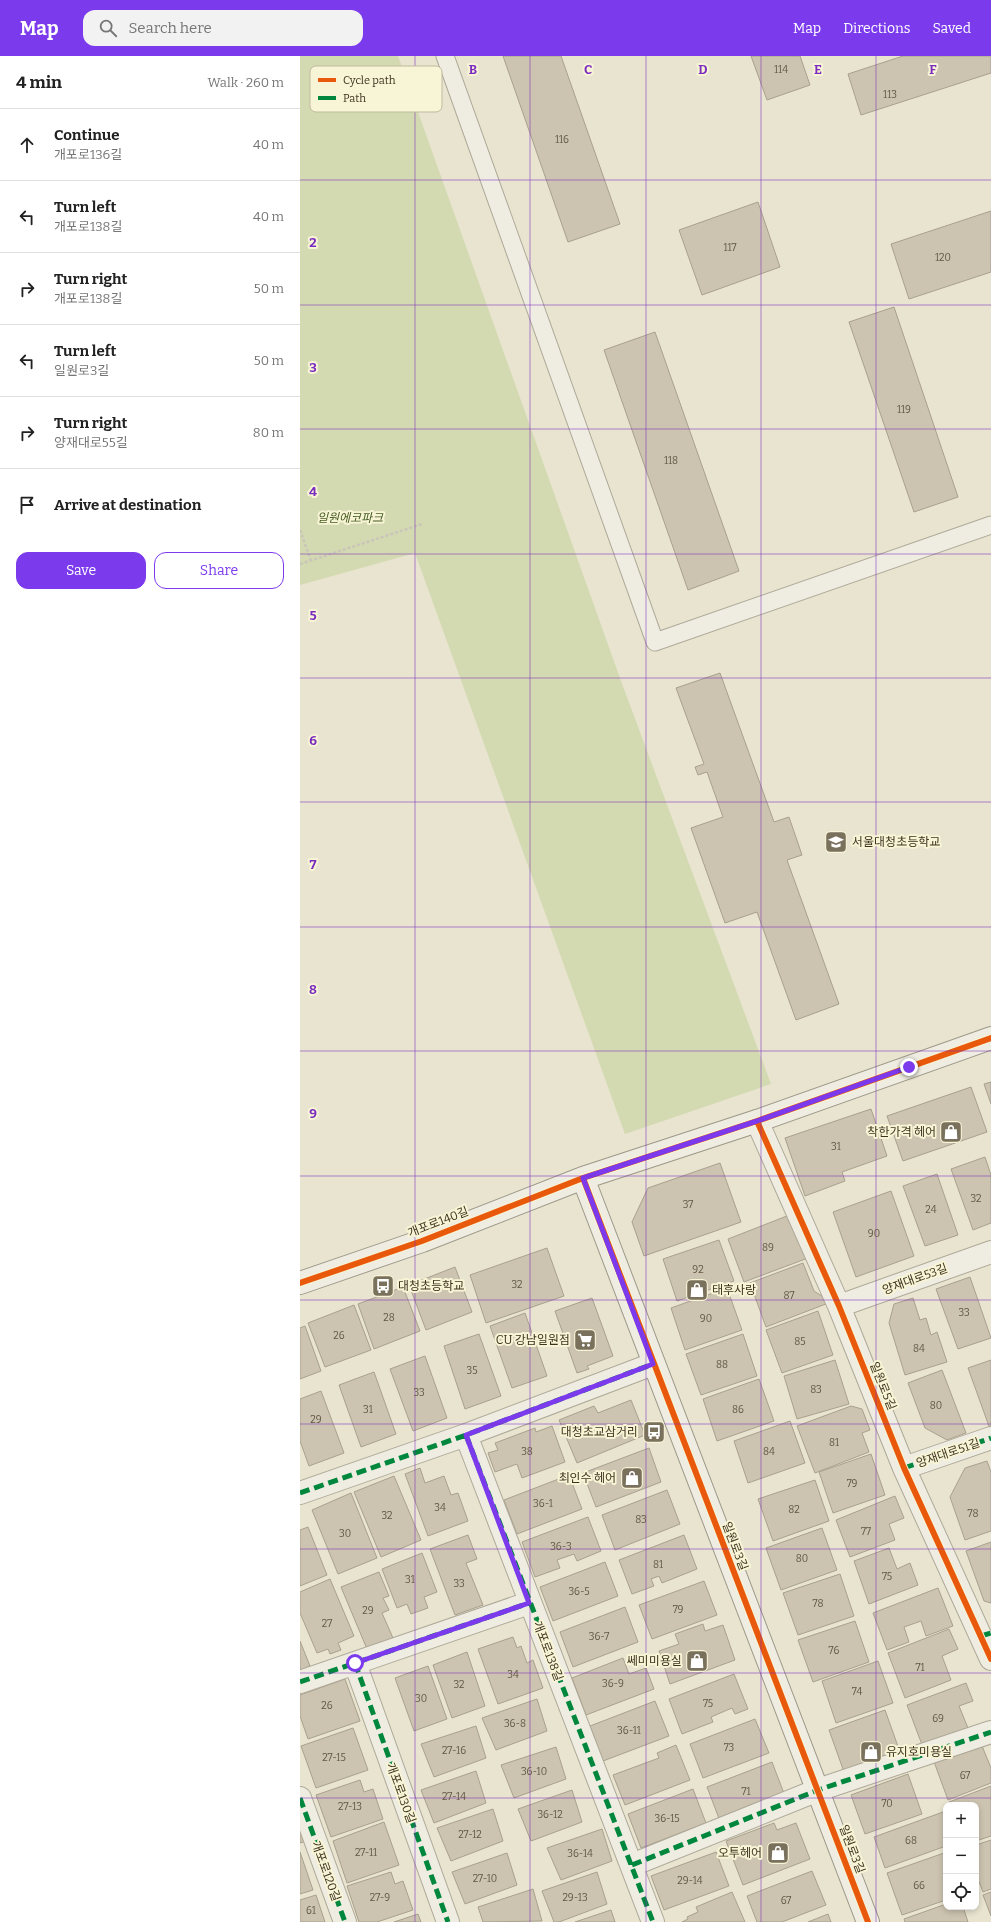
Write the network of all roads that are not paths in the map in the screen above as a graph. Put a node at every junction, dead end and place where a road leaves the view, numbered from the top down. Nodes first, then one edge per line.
1 (445, 56) edge
2 (991, 526) edge
3 (991, 1038) edge
4 (757, 1121) junction
5 (583, 1178) junction
6 (991, 1252) edge
7 (300, 1283) edge
8 (839, 1306) junction
9 (653, 1364) junction
10 (466, 1435) junction
11 (991, 1438) edge
12 (904, 1468) junction
13 (300, 1493) edge
14 (529, 1603) junction
15 (986, 1635) edge
16 (991, 1660) edge
17 (355, 1663) junction
18 (300, 1682) edge
19 (991, 1732) edge
20 (818, 1790) junction
21 (300, 1798) edge
22 (632, 1865) junction
23 (345, 1922) edge
24 (448, 1922) edge
25 (653, 1922) edge
26 (868, 1922) edge

1 - 2 lane
3 - 4 street, 개포로140길
4 - 5 street, 개포로140길
4 - 8 street, 일원로5길
5 - 7 street, 개포로140길
5 - 9 street, 일원로3길
6 - 8 street, 양재대로53길
8 - 12 street, 일원로5길
9 - 10 street
9 - 20 street, 일원로3길
10 - 13 street
10 - 14 street, 개포로138길
11 - 12 street, 양재대로51길
12 - 15 street, 일원로5길
14 - 17 street
14 - 22 street, 개포로138길
15 - 16 street, 일원로5길
17 - 18 street
17 - 24 street, 개포로130길
19 - 20 street
20 - 22 street
20 - 26 street, 일원로3길
21 - 23 street, 개포로120길
22 - 25 street, 개포로138길

